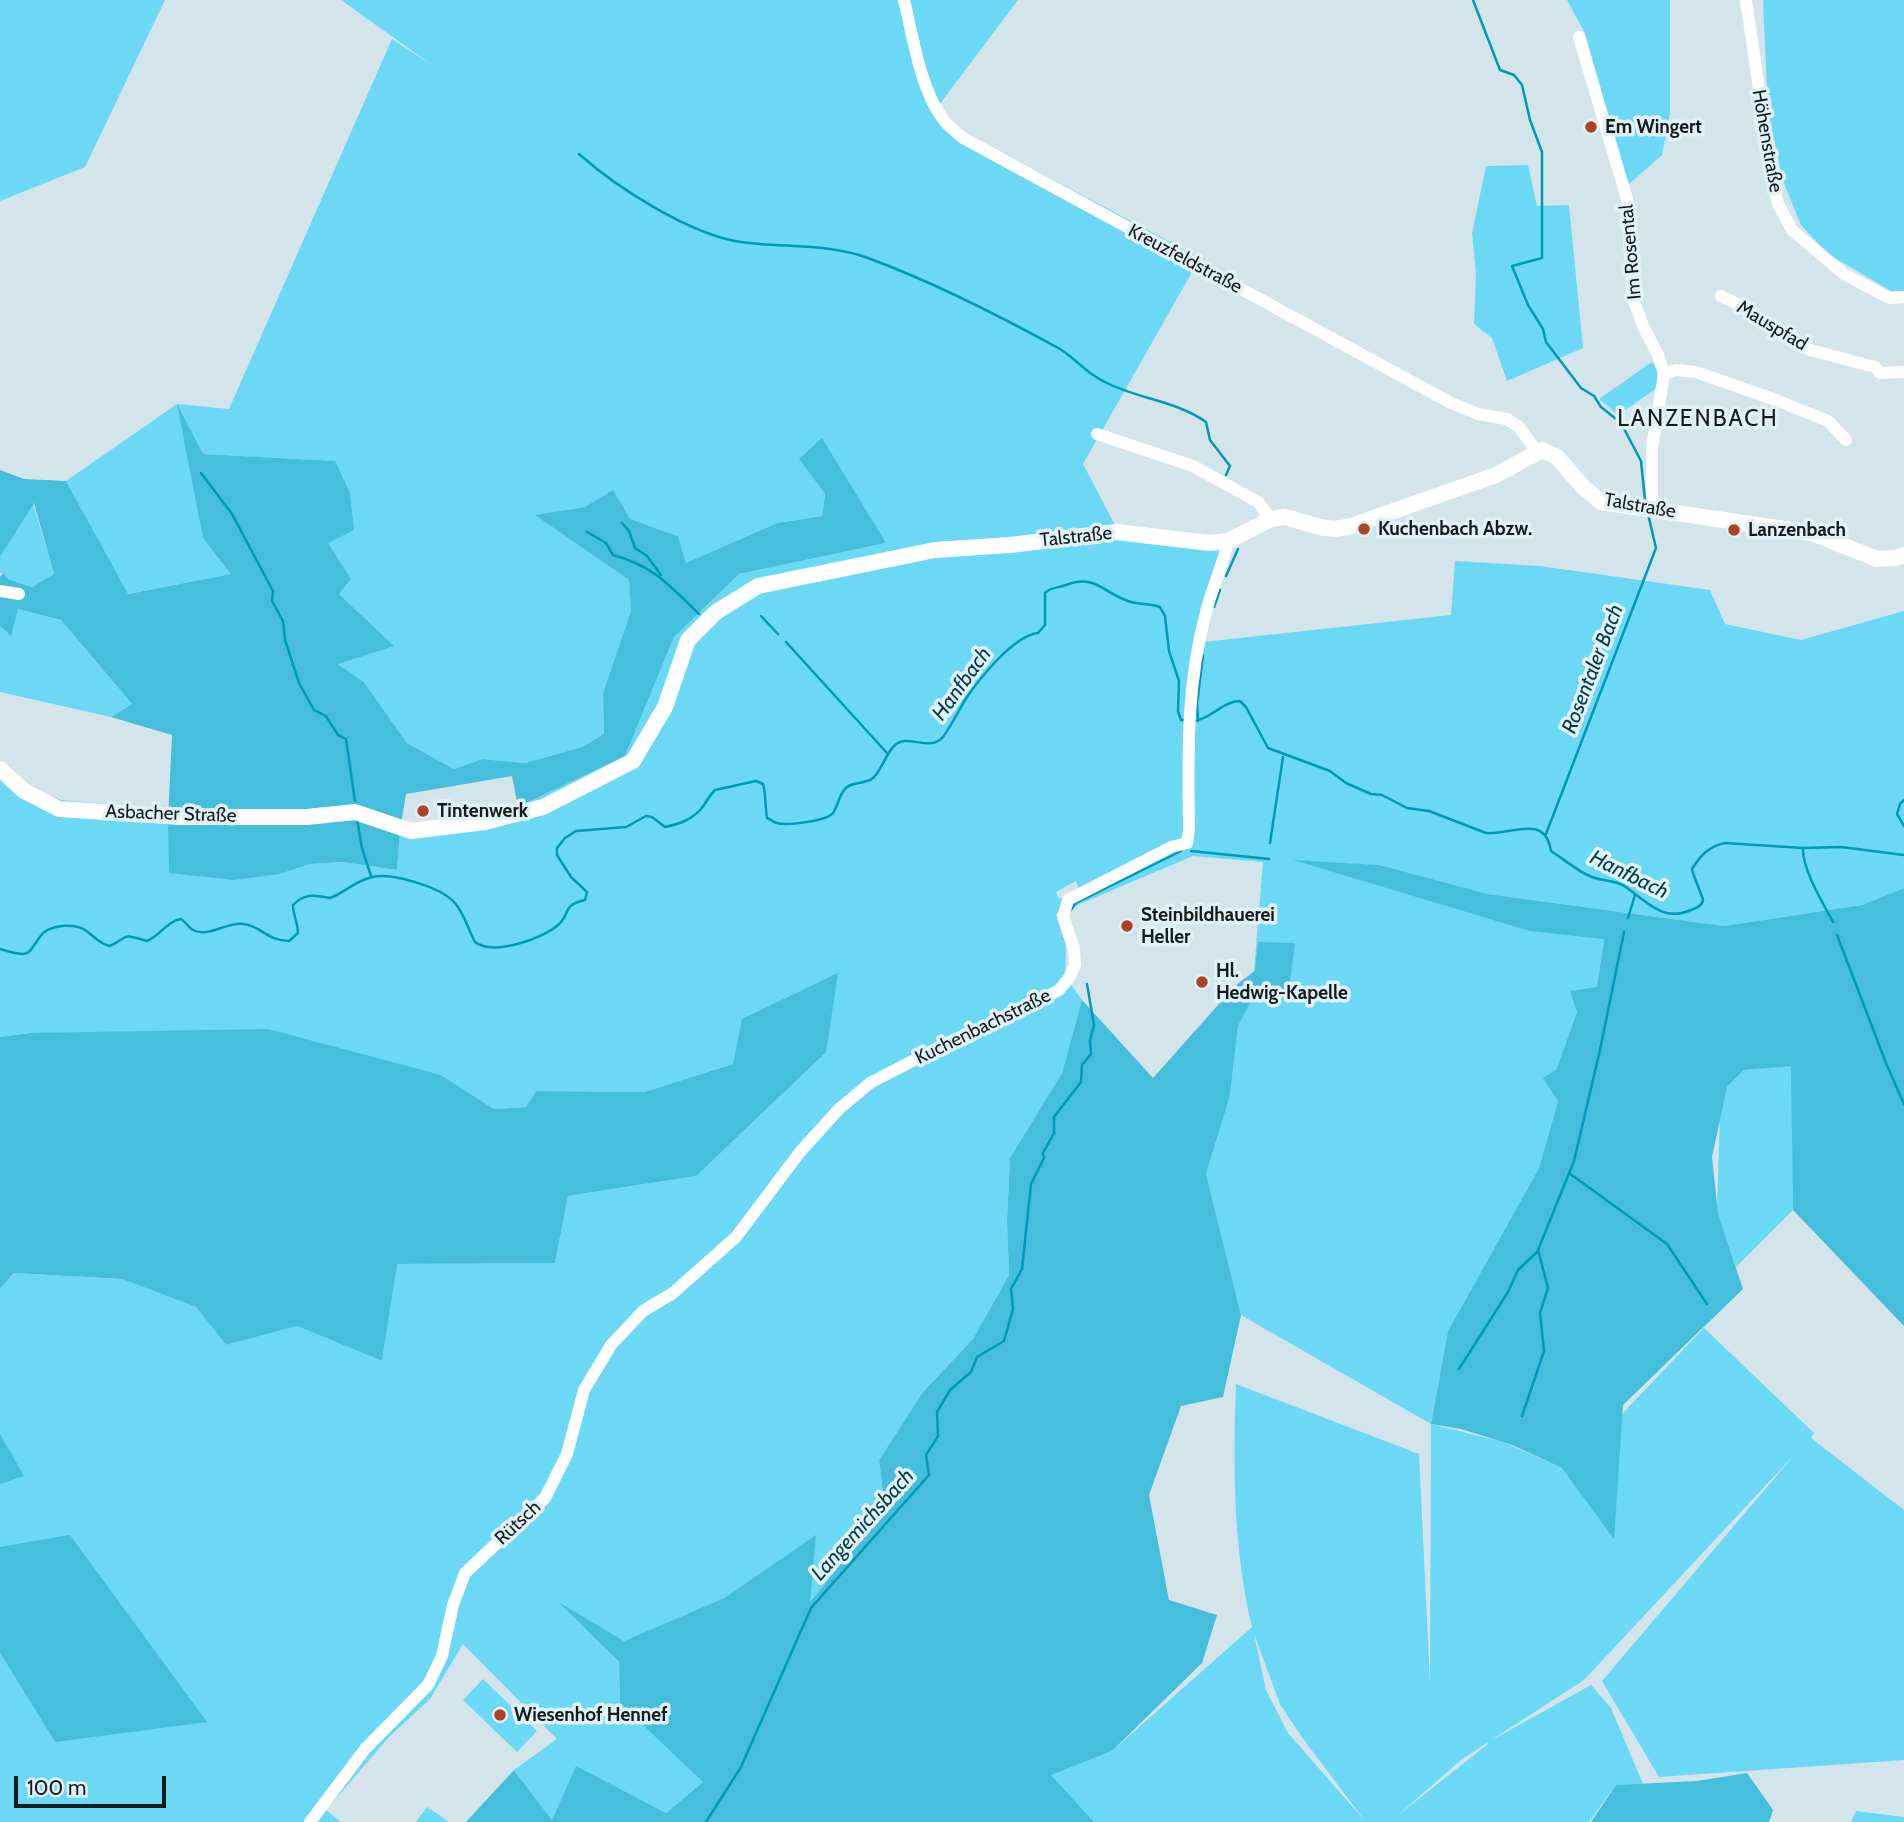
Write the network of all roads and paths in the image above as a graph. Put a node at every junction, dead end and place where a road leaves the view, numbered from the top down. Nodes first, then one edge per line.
1 (904, 0) edge
2 (1746, 0) edge
3 (1579, 37) dead end
4 (1721, 296) dead end
5 (1904, 297) edge
6 (1904, 372) edge
7 (1664, 374) junction
8 (1097, 434) dead end
9 (1846, 440) dead end
10 (1536, 452) junction
11 (1652, 509) junction
12 (1271, 519) junction
13 (1228, 541) junction
14 (1904, 555) edge
15 (0, 591) edge
16 (19, 594) dead end
17 (0, 769) edge
18 (355, 812) joint
19 (764, 1202) joint
20 (310, 1822) edge

1 - 10 street, Kreuzfeldstraße
2 - 5 street, Höhenstraße
3 - 7 street, Im Rosental
4 - 6 street, Mauspfad
7 - 9 street
7 - 11 street
8 - 12 street
10 - 11 main road, Talstraße
10 - 12 main road
11 - 14 main road, Talstraße
12 - 13 main road, Talstraße
13 - 18 main road, Talstraße
13 - 19 street, Kuchenbachstraße
15 - 16 street
17 - 18 main road, Asbacher Straße
19 - 20 street, Rütsch

